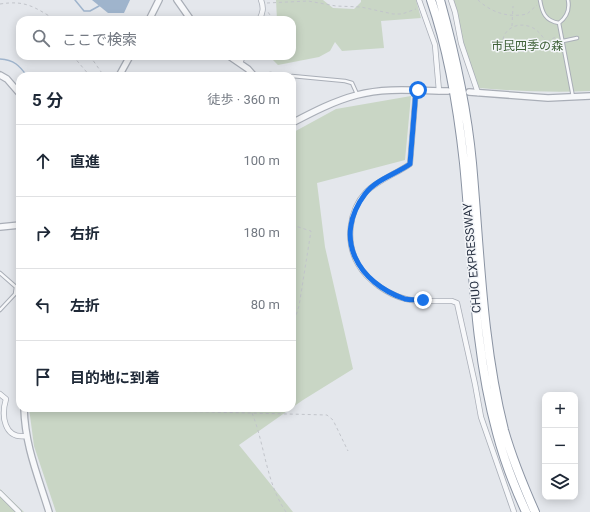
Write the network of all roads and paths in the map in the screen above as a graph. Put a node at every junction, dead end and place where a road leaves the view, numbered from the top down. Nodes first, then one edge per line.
1 (159, 0) edge
2 (177, 0) edge
3 (420, 0) edge
4 (431, 0) edge
5 (440, 0) edge
6 (451, 0) edge
7 (478, 0) edge
8 (568, 0) edge
9 (540, 1) edge
10 (262, 2) edge
11 (0, 4) edge
12 (513, 6) dead end
13 (422, 7) junction
14 (512, 15) junction
15 (48, 16) edge
16 (151, 16) edge
17 (188, 16) edge
18 (261, 16) edge
19 (559, 23) junction
20 (512, 27) junction
21 (562, 37) junction
22 (577, 38) dead end
23 (516, 40) dead end
24 (563, 41) junction
25 (547, 42) junction
26 (507, 49) junction
27 (76, 60) edge
28 (93, 60) edge
29 (128, 60) edge
30 (235, 60) edge
31 (241, 60) edge
32 (240, 63) junction
33 (87, 72) edge
34 (101, 72) edge
35 (121, 72) edge
36 (251, 72) edge
37 (0, 75) edge
38 (296, 77) edge
39 (16, 89) edge
40 (416, 90) junction
41 (439, 91) junction
42 (448, 91) dead end
43 (469, 92) dead end
44 (478, 93) junction
45 (357, 95) junction
46 (590, 96) edge
47 (573, 97) junction
48 (296, 121) edge
49 (16, 225) edge
50 (296, 226) edge
51 (0, 227) edge
52 (0, 273) edge
53 (16, 287) joint
54 (0, 310) edge
55 (296, 315) edge
56 (0, 394) edge
57 (24, 412) edge
58 (222, 412) edge
59 (252, 413) junction
60 (26, 436) junction
61 (348, 451) dead end
62 (0, 493) edge
63 (19, 512) edge
64 (50, 512) edge
65 (286, 512) edge
66 (514, 512) edge
67 (526, 512) edge
68 (535, 512) edge

1 - 16 street
2 - 17 street
3 - 13 street
4 - 67 highway, CHUO EXPRESSWAY
5 - 68 highway, CHUO EXPRESSWAY
6 - 44 street
7 - 14 path
8 - 19 lane
9 - 14 path
9 - 19 lane
10 - 13 path
10 - 18 street
11 - 15 path
12 - 14 path
13 - 41 street
14 - 20 path
19 - 21 lane
20 - 25 path
20 - 26 path
21 - 24 lane
21 - 25 path
22 - 24 lane
23 - 26 path
24 - 47 lane
25 - 26 path
27 - 33 path
28 - 34 path
29 - 35 street
30 - 32 street
31 - 32 street
32 - 36 street
37 - 39 street
38 - 45 lane
40 - 41 street
40 - 45 street
40 - 66 street
41 - 42 street
43 - 44 street
44 - 47 street
45 - 48 street
46 - 47 street
49 - 51 street
50 - 55 path
52 - 53 lane
53 - 54 lane
56 - 60 street
57 - 60 street
58 - 59 path
59 - 61 path
59 - 65 path
60 - 64 street
62 - 63 street

